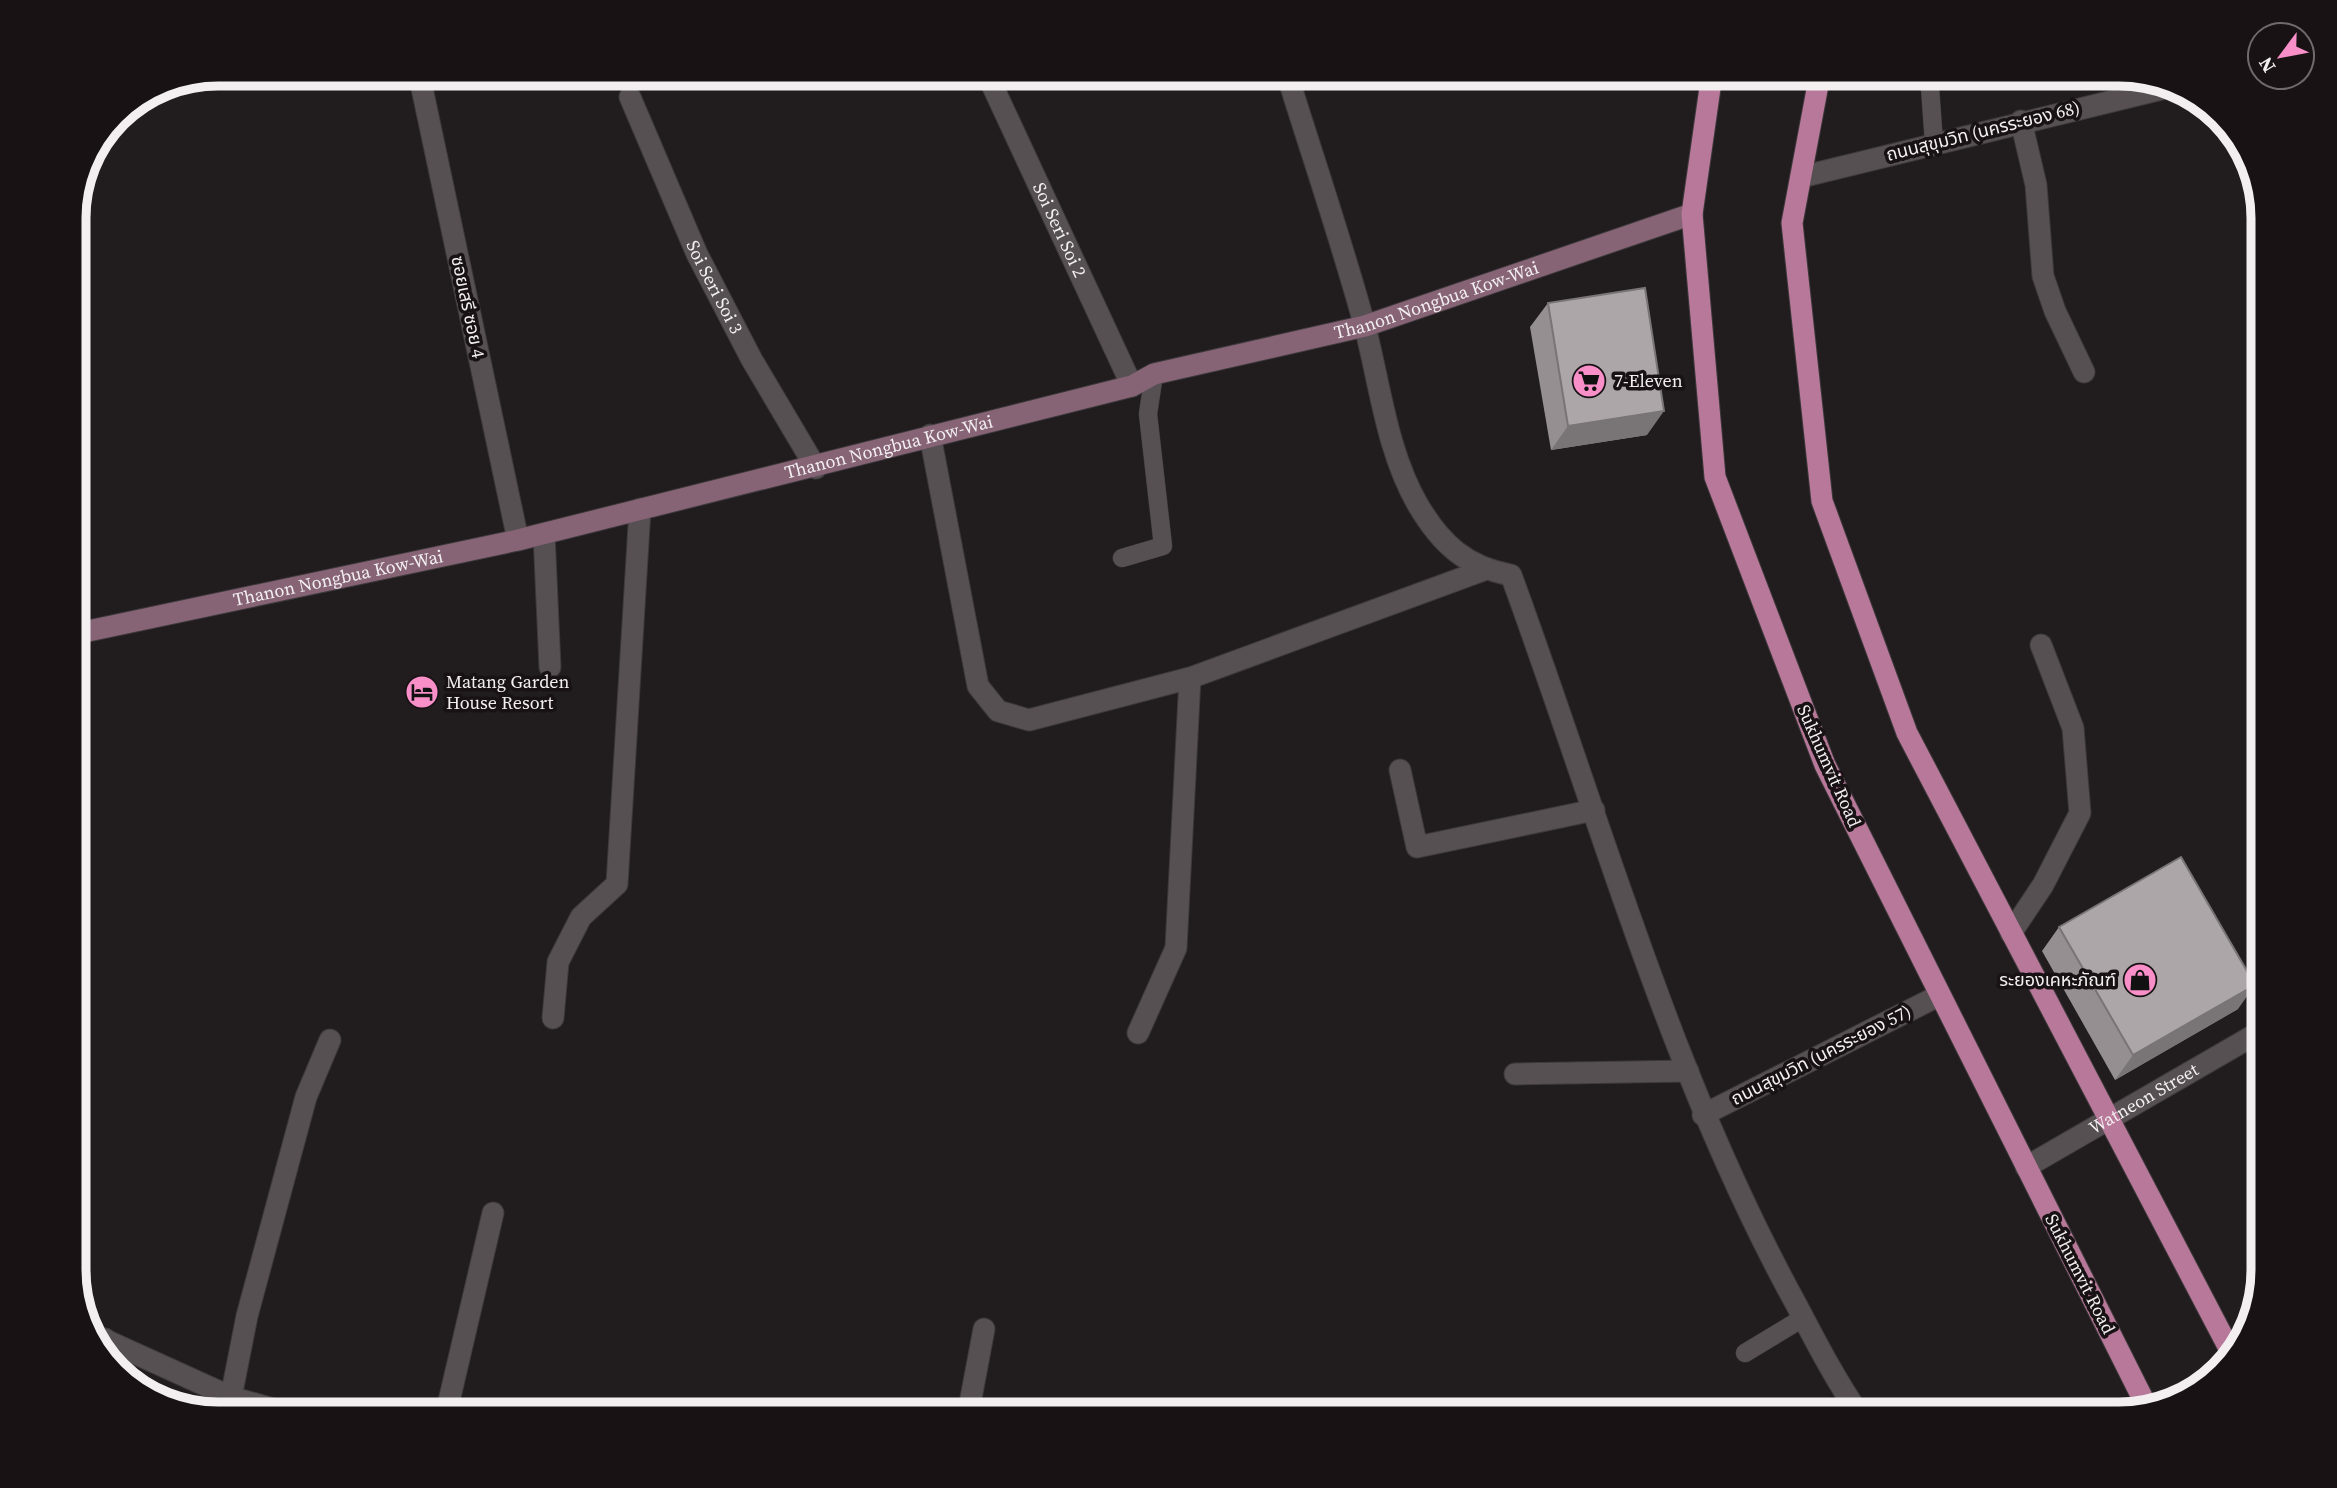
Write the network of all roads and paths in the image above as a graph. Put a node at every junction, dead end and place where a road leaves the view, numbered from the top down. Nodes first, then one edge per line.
1 (422, 86) edge
2 (993, 86) edge
3 (1291, 86) edge
4 (1710, 86) edge
5 (1818, 86) edge
6 (1930, 86) edge
7 (2154, 91) edge
8 (630, 97) dead end
9 (2021, 121) junction
10 (1934, 143) junction
11 (1801, 177) junction
12 (1692, 214) junction
13 (1365, 326) junction
14 (2084, 372) dead end
15 (1154, 374) junction
16 (1132, 386) junction
17 (930, 435) junction
18 (816, 468) junction
19 (640, 509) junction
20 (544, 534) junction
21 (518, 540) junction
22 (1122, 558) dead end
23 (1484, 570) junction
24 (86, 631) edge
25 (2041, 645) dead end
26 (550, 667) dead end
27 (1190, 678) junction
28 (1400, 770) dead end
29 (1594, 810) junction
30 (2011, 933) junction
31 (1938, 996) junction
32 (553, 1018) dead end
33 (1138, 1032) dead end
34 (2251, 1037) edge
35 (330, 1040) dead end
36 (1688, 1071) junction
37 (1515, 1074) dead end
38 (1703, 1115) junction
39 (2107, 1120) junction
40 (2026, 1167) junction
41 (493, 1213) dead end
42 (1803, 1318) junction
43 (984, 1329) dead end
44 (106, 1340) edge
45 (2228, 1346) edge
46 (1745, 1353) dead end
47 (231, 1397) junction
48 (2143, 1400) edge
49 (248, 1402) edge
50 (449, 1402) edge
51 (970, 1402) edge
52 (1851, 1402) edge

1 - 21 street, ซอยเสรี ซอย 4
2 - 16 street, Soi Seri Soi 2
3 - 13 street
4 - 12 main road, Sukhumvit Road
5 - 11 main road
6 - 10 lane
7 - 9 street, ถนนสุขุมวิท (นครระยอง 68)
8 - 18 street, Soi Seri Soi 3
9 - 10 street, ถนนสุขุมวิท (นครระยอง 68)
9 - 14 street
10 - 11 street, ถนนสุขุมวิท (นครระยอง 68)
11 - 30 main road
12 - 13 street, Thanon Nongbua Kow-Wai
12 - 31 main road, Sukhumvit Road
13 - 15 street, Thanon Nongbua Kow-Wai
13 - 23 street
15 - 16 street, Thanon Nongbua Kow-Wai
15 - 22 lane
16 - 17 street, Thanon Nongbua Kow-Wai
17 - 18 street, Thanon Nongbua Kow-Wai
17 - 27 street
18 - 19 street, Thanon Nongbua Kow-Wai
19 - 20 street, Thanon Nongbua Kow-Wai
19 - 32 street
20 - 21 street, Thanon Nongbua Kow-Wai
20 - 26 street
21 - 24 street, Thanon Nongbua Kow-Wai
23 - 27 street
23 - 29 street
25 - 30 street
27 - 33 street
28 - 29 street
29 - 36 street
30 - 39 main road
31 - 38 street, ถนนสุขุมวิท (นครระยอง 57)
31 - 40 main road, Sukhumvit Road
34 - 39 street, Watneon Street
35 - 47 street
36 - 37 street
36 - 38 street
38 - 42 street
39 - 40 street, Watneon Street
39 - 45 main road
40 - 48 main road, Sukhumvit Road
41 - 50 street
42 - 46 lane
42 - 52 street
43 - 51 street
44 - 47 street
47 - 49 street

